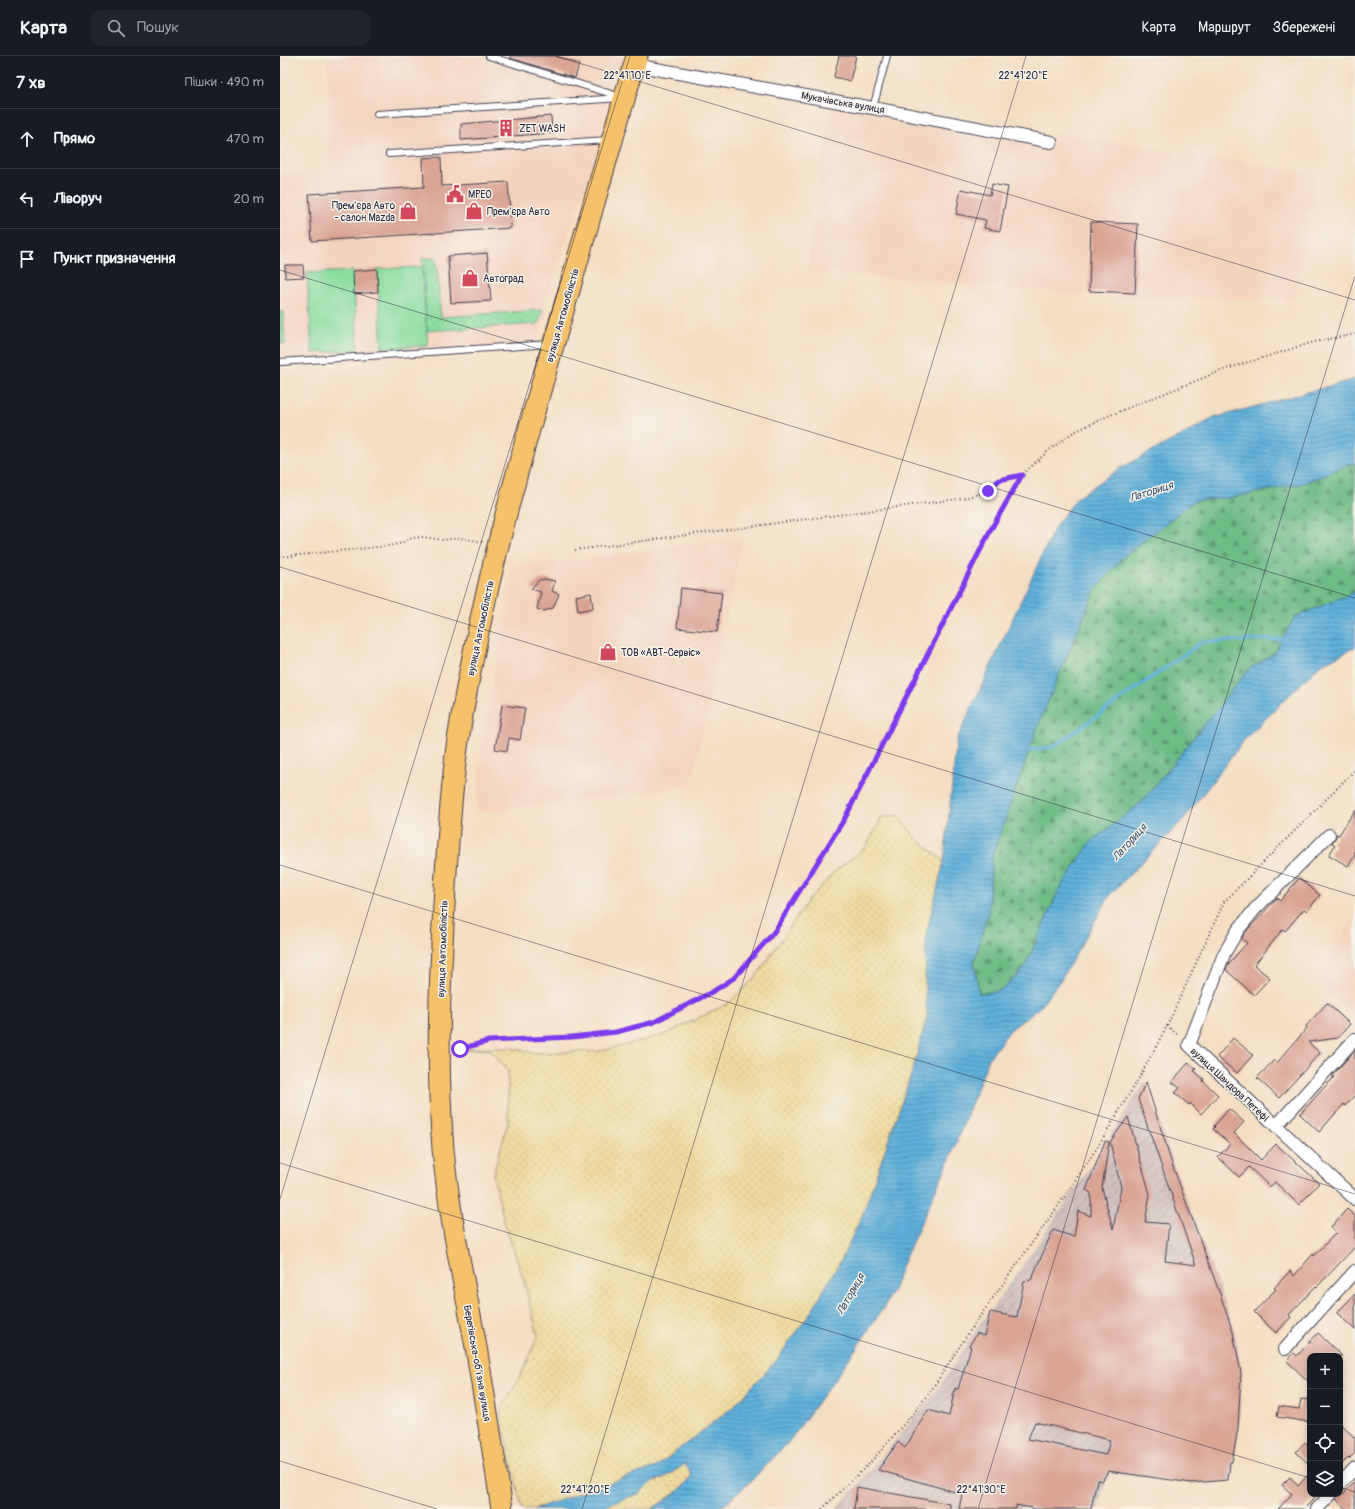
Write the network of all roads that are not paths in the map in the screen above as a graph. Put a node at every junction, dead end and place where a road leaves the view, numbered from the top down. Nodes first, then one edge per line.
1 (489, 56) edge
2 (887, 56) edge
3 (636, 60) edge
4 (625, 98) junction
5 (873, 108) junction
6 (377, 114) dead end
7 (613, 140) junction
8 (1051, 142) dead end
9 (389, 154) dead end
10 (554, 344) junction
11 (280, 362) edge
12 (1329, 835) dead end
13 (1355, 1039) edge
14 (1276, 1126) junction
15 (1355, 1199) edge
16 (452, 1218) joint
17 (1355, 1271) edge
18 (1285, 1349) dead end
19 (1355, 1468) edge
20 (1343, 1481) edge
21 (1328, 1497) edge
22 (502, 1509) edge
23 (1317, 1509) edge

1 - 4 lane
2 - 5 lane
3 - 4 highway, вулиця Автомобілістів
3 - 5 street, Мукачівська вулиця
4 - 6 lane
4 - 7 highway, вулиця Автомобілістів
5 - 8 street, Мукачівська вулиця
7 - 9 lane
7 - 10 highway, вулиця Автомобілістів
10 - 11 lane
10 - 16 highway, вулиця Автомобілістів
12 - 14 street, вулиця Шандора Петефі
13 - 14 street
14 - 15 street, вулиця Шандора Петефі
16 - 22 highway, Берегівська-обʼїзна вулиця
17 - 18 street
19 - 20 street
21 - 23 street

